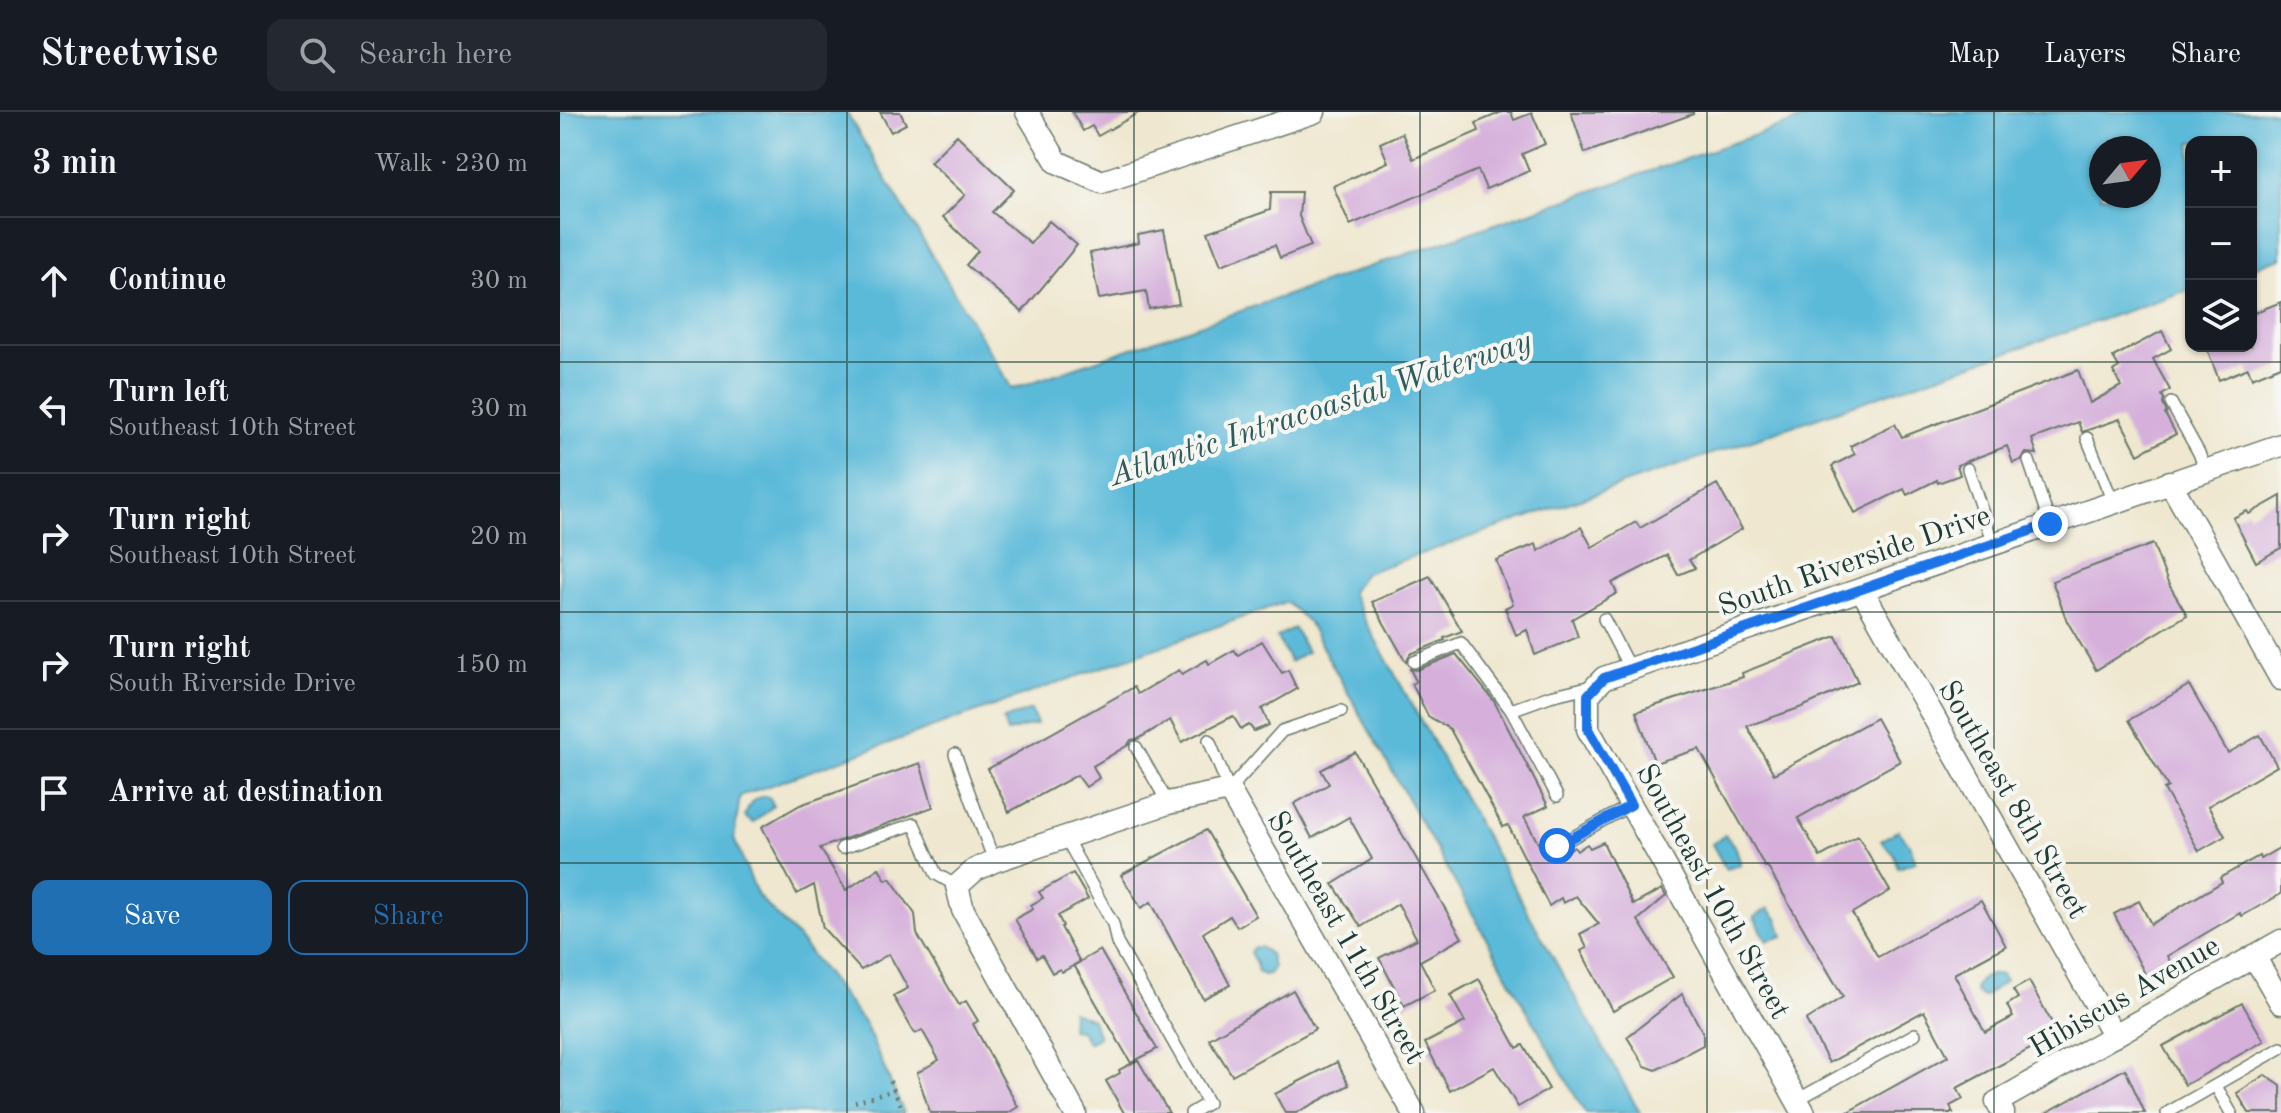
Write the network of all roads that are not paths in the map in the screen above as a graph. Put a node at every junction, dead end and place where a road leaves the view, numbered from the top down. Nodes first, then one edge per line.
1 (1027, 112) edge
2 (1314, 112) edge
3 (2171, 403) dead end
4 (2087, 438) dead end
5 (2281, 445) edge
6 (2029, 461) dead end
7 (1968, 469) dead end
8 (2205, 470) junction
9 (2170, 482) junction
10 (2113, 502) junction
11 (2050, 524) junction
12 (1993, 544) junction
13 (1862, 590) junction
14 (1604, 619) dead end
15 (1414, 662) dead end
16 (1630, 669) junction
17 (2281, 679) edge
18 (1592, 690) junction
19 (1511, 710) junction
20 (1341, 711) dead end
21 (1209, 740) dead end
22 (1136, 747) dead end
23 (955, 754) dead end
24 (1229, 790) junction
25 (1557, 796) dead end
26 (1168, 803) junction
27 (1631, 805) junction
28 (1066, 838) junction
29 (1557, 846) dead end
30 (842, 848) dead end
31 (994, 861) junction
32 (957, 886) junction
33 (2281, 941) edge
34 (2254, 956) junction
35 (2281, 1003) edge
36 (1915, 1034) dead end
37 (2114, 1036) junction
38 (2281, 1048) edge
39 (2216, 1086) junction
40 (1801, 1107) edge
41 (2000, 1107) edge
42 (1075, 1113) edge
43 (1191, 1113) edge
44 (1414, 1113) edge
45 (2167, 1113) edge
46 (2231, 1113) edge

1 - 2 street
3 - 8 lane
4 - 10 lane
5 - 8 street, South Riverside Drive
6 - 11 lane
7 - 12 lane
8 - 9 street, South Riverside Drive
9 - 10 street, South Riverside Drive
9 - 17 street
10 - 11 street, South Riverside Drive
11 - 12 street, South Riverside Drive
12 - 13 street, South Riverside Drive
13 - 16 street, South Riverside Drive
13 - 37 street, Southeast 8th Street
14 - 16 lane
15 - 19 lane
16 - 18 street, South Riverside Drive
18 - 19 lane
18 - 27 street, Southeast 10th Street
19 - 25 lane
20 - 24 lane
21 - 24 lane
22 - 26 lane
23 - 31 lane
24 - 26 street
24 - 44 street, Southeast 11th Street
26 - 28 street
27 - 29 lane
27 - 40 street, Southeast 10th Street
28 - 31 street
28 - 43 lane
30 - 32 lane
31 - 32 street
32 - 42 street
33 - 34 street, Hibiscus Avenue
34 - 35 street
34 - 37 street, Hibiscus Avenue
36 - 40 lane
37 - 41 street, Hibiscus Avenue
38 - 39 lane
39 - 45 lane
39 - 46 lane

